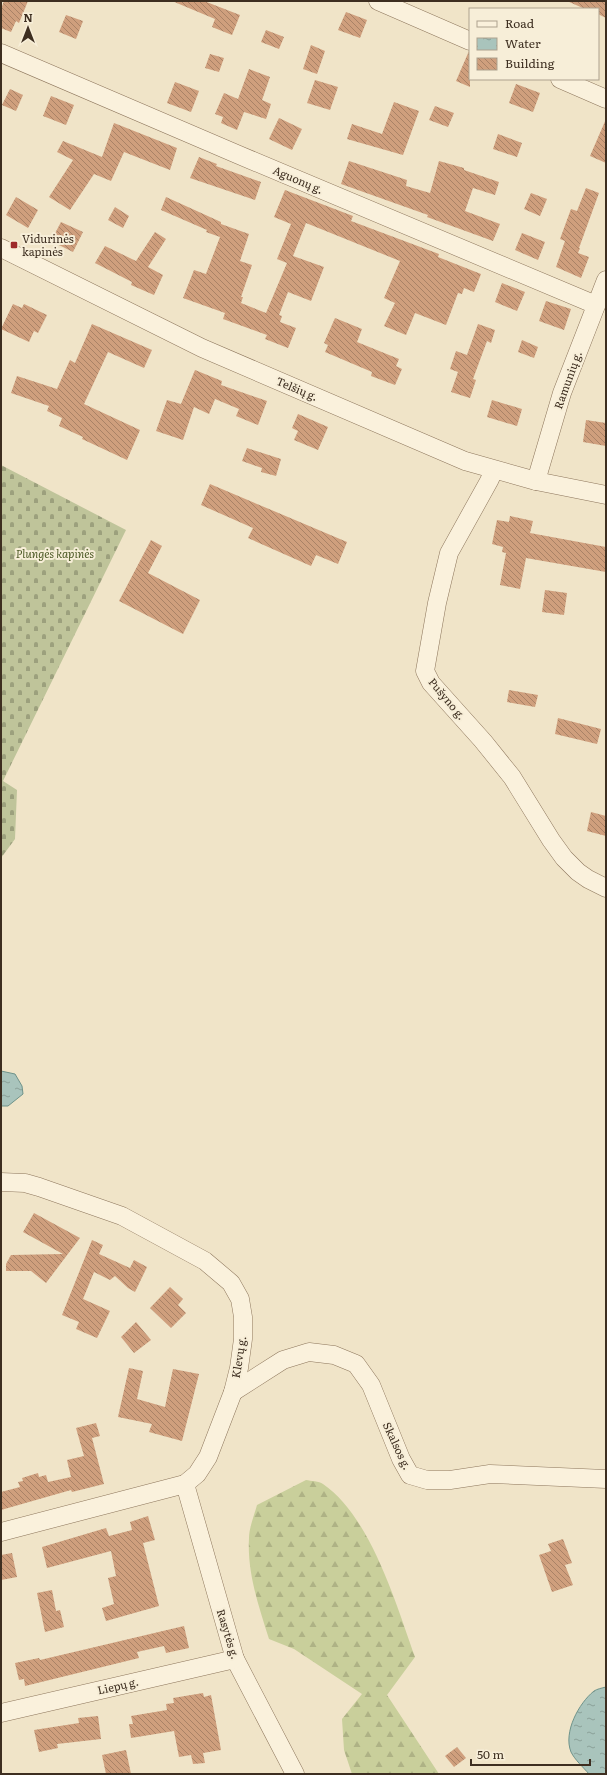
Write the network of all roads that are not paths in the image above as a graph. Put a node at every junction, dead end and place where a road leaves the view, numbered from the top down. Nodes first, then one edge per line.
1 (378, 1) edge
2 (469, 40) edge
3 (1, 53) edge
4 (562, 80) edge
5 (606, 99) edge
6 (1, 248) edge
7 (606, 280) edge
8 (596, 305) junction
9 (494, 470) junction
10 (536, 481) junction
11 (606, 495) edge
12 (606, 888) edge
13 (1, 1182) edge
14 (233, 1392) junction
15 (606, 1479) edge
16 (185, 1484) junction
17 (1, 1532) edge
18 (235, 1659) junction
19 (1, 1713) edge
20 (295, 1774) edge

1 - 2 street
3 - 8 street, Aguonų g.
4 - 5 street
6 - 9 street, Telšių g.
7 - 8 street, Ramunių g.
8 - 10 street, Ramunių g.
9 - 10 street, Telšių g.
9 - 12 street, Pušyno g.
10 - 11 street, Telšių g.
13 - 14 street, Klevų g.
14 - 15 street, Skalsos g.
14 - 16 street, Klevų g.
16 - 17 street, Klevų g.
16 - 18 street, Rasytės g.
18 - 19 street, Liepų g.
18 - 20 street, Rasytės g.

